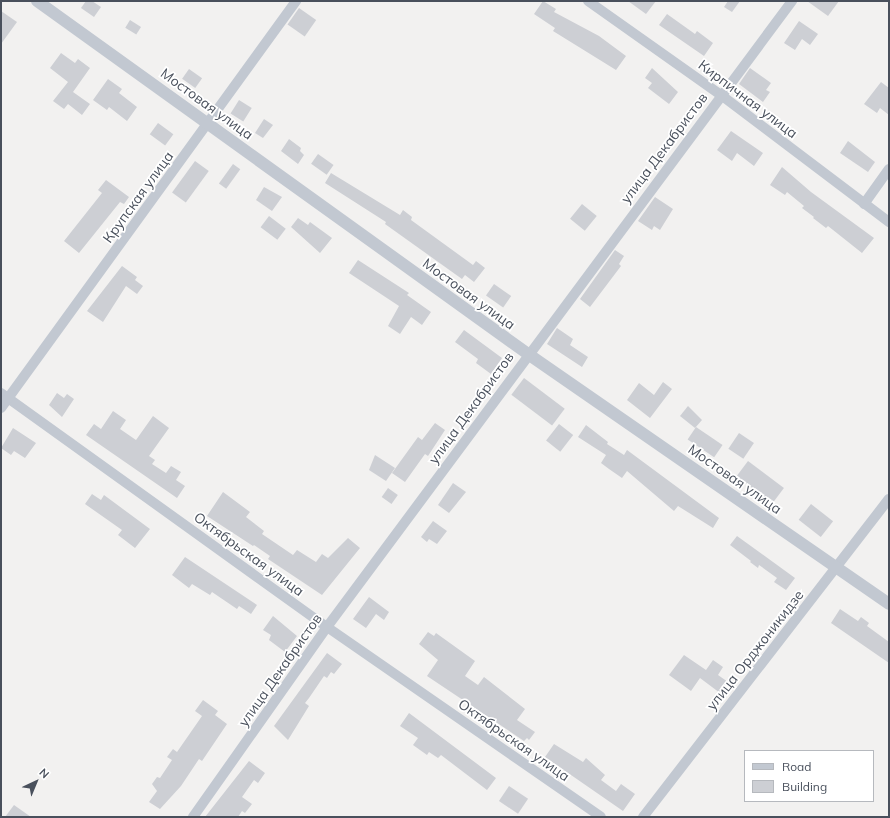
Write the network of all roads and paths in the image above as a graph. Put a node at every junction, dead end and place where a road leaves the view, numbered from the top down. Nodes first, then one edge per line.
1 (37, 1) edge
2 (296, 1) edge
3 (588, 1) edge
4 (792, 1) edge
5 (721, 95) junction
6 (209, 124) junction
7 (889, 169) edge
8 (864, 204) junction
9 (889, 222) edge
10 (528, 354) junction
11 (5, 395) edge
12 (1, 408) edge
13 (889, 499) edge
14 (837, 567) junction
15 (889, 604) edge
16 (327, 627) junction
17 (193, 817) edge
18 (601, 817) edge
19 (643, 817) edge

1 - 6 street, Мостовая улица
2 - 6 street, Крупская улица
3 - 5 street, Кирпичная улица
4 - 5 street, улица Декабристов
5 - 8 street, Кирпичная улица
5 - 10 street, улица Декабристов
6 - 10 street, Мостовая улица
6 - 11 street, Крупская улица
7 - 8 street
8 - 9 street, Кирпичная улица
10 - 14 street, Мостовая улица
10 - 16 street, улица Декабристов
11 - 12 street, Крупская улица
11 - 16 street, Октябрьская улица
13 - 14 street, улица Орджоникидзе
14 - 15 street, Мостовая улица
14 - 19 street, улица Орджоникидзе
16 - 17 street, улица Декабристов
16 - 18 street, Октябрьская улица

